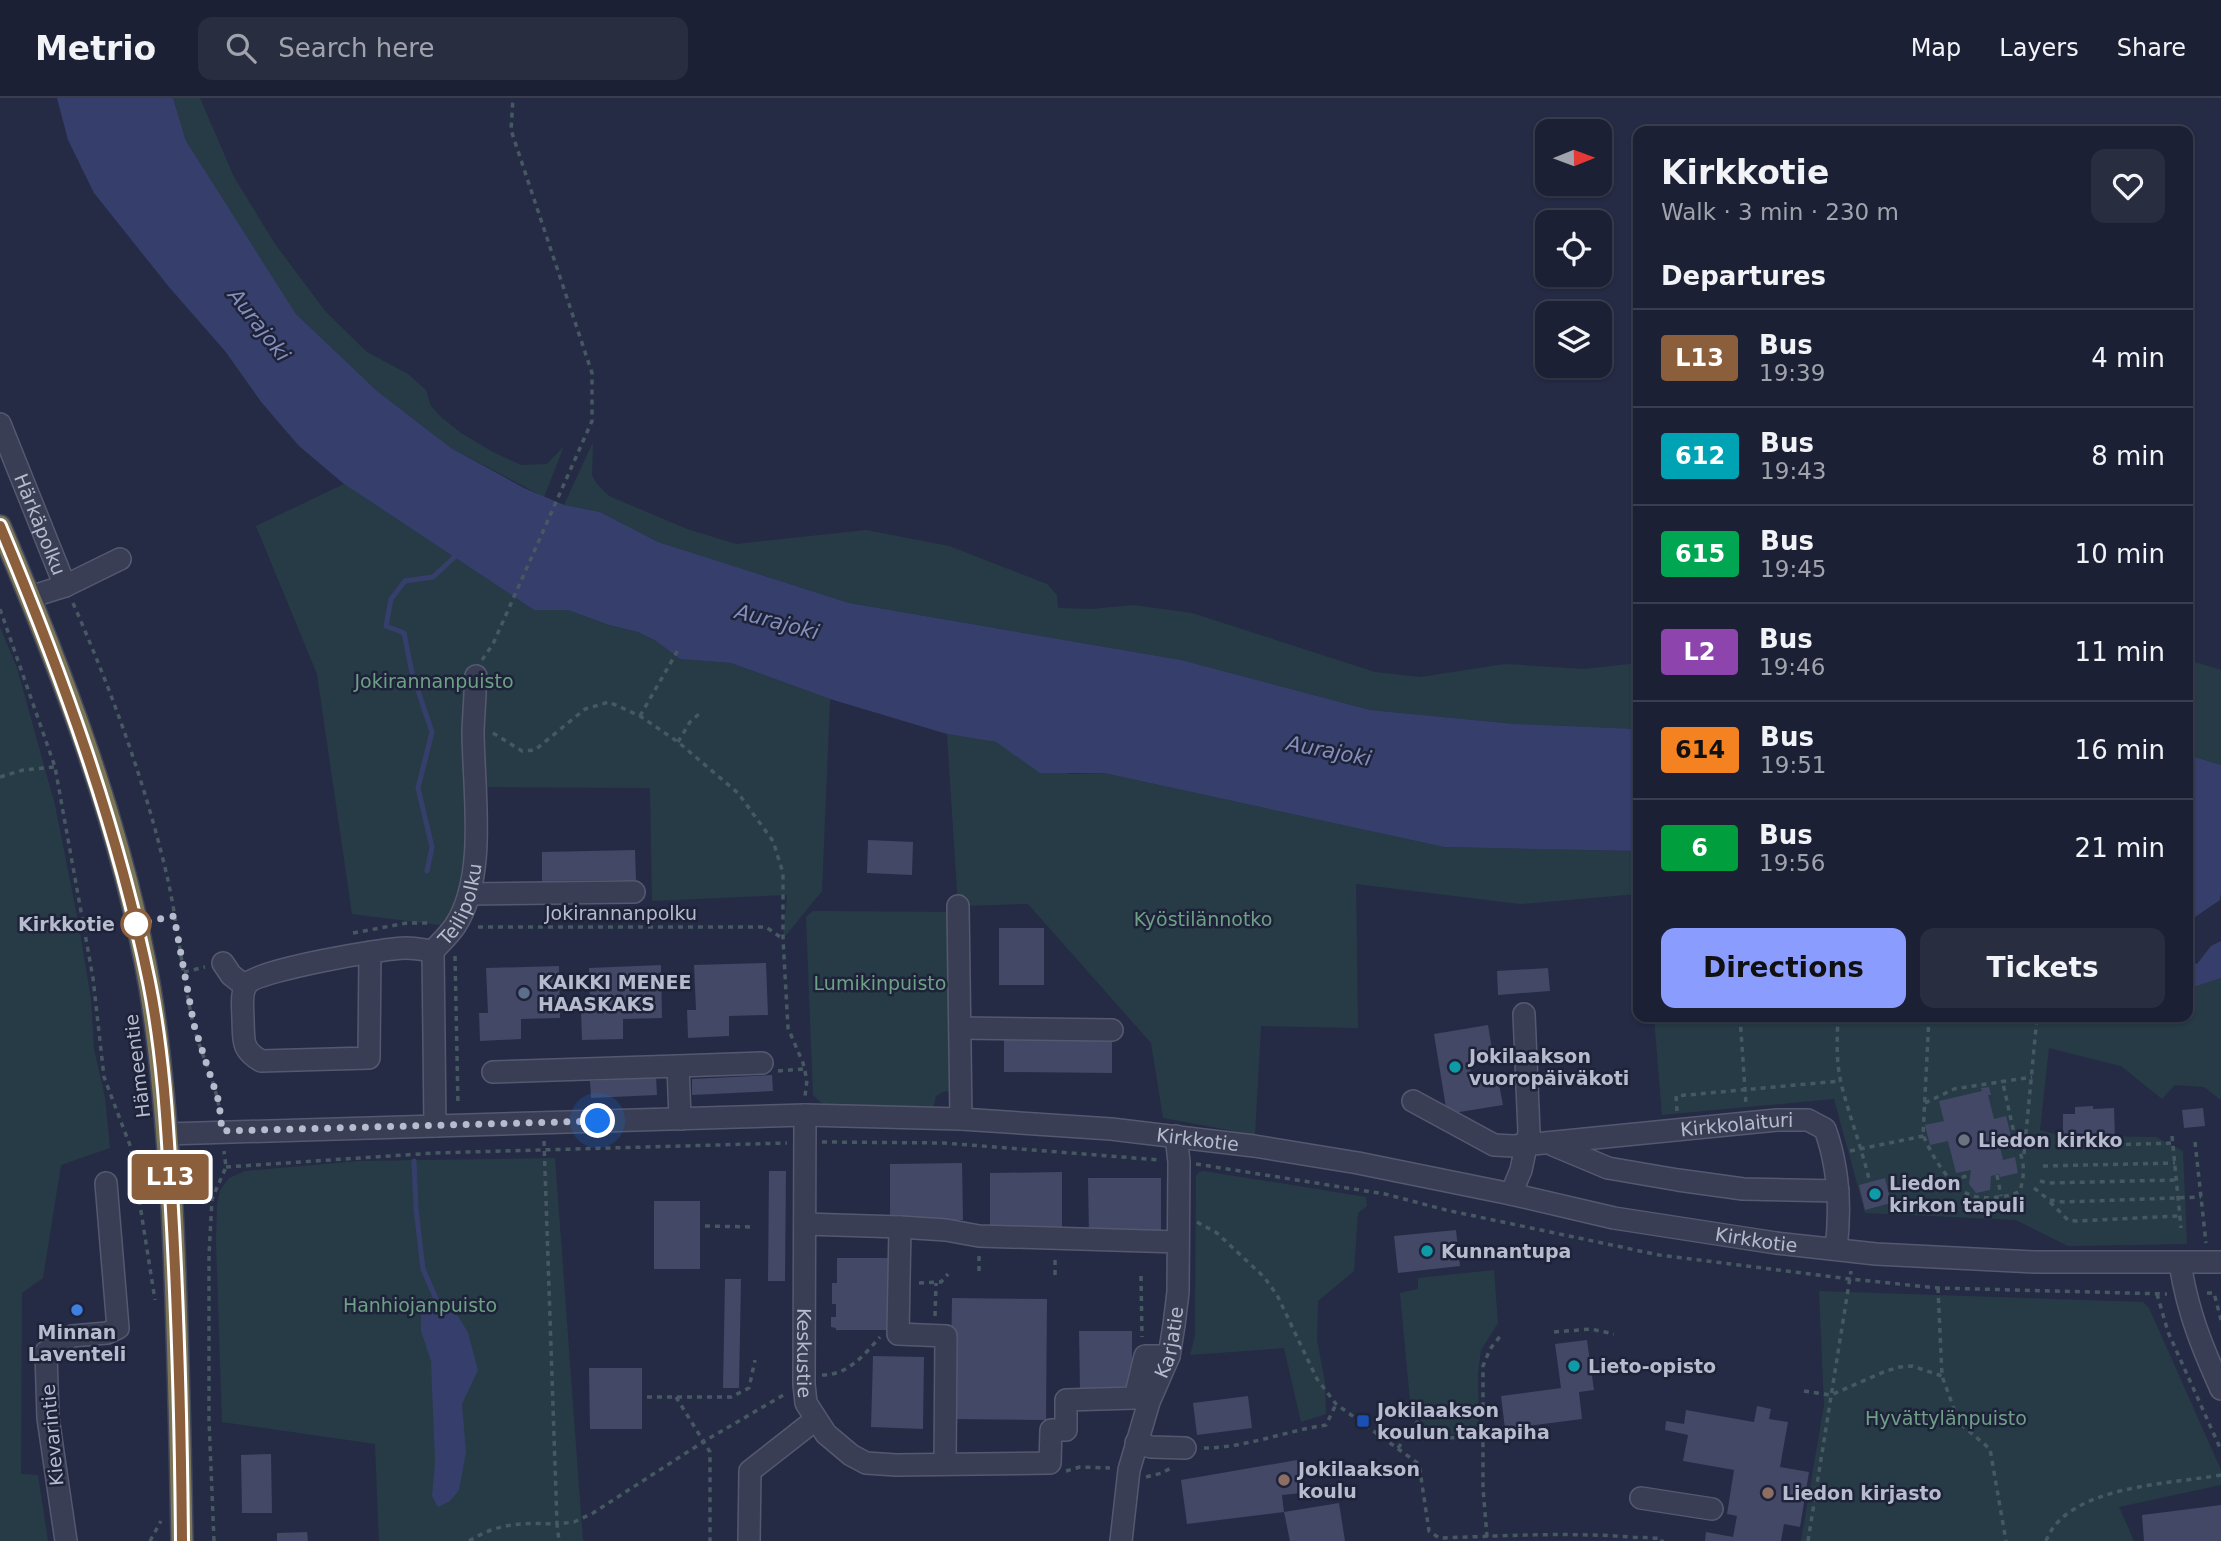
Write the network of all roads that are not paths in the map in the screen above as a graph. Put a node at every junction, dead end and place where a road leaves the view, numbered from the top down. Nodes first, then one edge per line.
1 (0, 424) edge
2 (0, 526) edge
3 (120, 559) dead end
4 (65, 586) junction
5 (30, 597) junction
6 (476, 676) road end
7 (634, 892) dead end
8 (469, 894) junction
9 (958, 906) dead end
10 (433, 951) junction
11 (369, 953) junction
12 (223, 963) dead end
13 (245, 986) junction
14 (1524, 1014) dead end
15 (960, 1028) junction
16 (1112, 1030) dead end
17 (762, 1063) dead end
18 (678, 1066) junction
19 (493, 1072) dead end
20 (1413, 1101) dead end
21 (805, 1106) junction
22 (680, 1119) junction
23 (961, 1119) junction
24 (435, 1126) junction
25 (167, 1134) junction
26 (1176, 1136) junction
27 (1548, 1143) junction
28 (1526, 1145) junction
29 (106, 1183) dead end
30 (1838, 1191) junction
31 (1511, 1194) junction
32 (804, 1224) junction
33 (900, 1227) junction
34 (1178, 1242) junction
35 (1845, 1251) junction
36 (2214, 1257) edge
37 (2180, 1263) junction
38 (1169, 1356) junction
39 (2221, 1389) edge
40 (815, 1420) junction
41 (1136, 1443) junction
42 (1185, 1448) road end
43 (945, 1464) junction
44 (1641, 1498) dead end
45 (1712, 1509) dead end
46 (66, 1541) edge
47 (182, 1541) edge
48 (749, 1541) edge
49 (1121, 1541) edge

1 - 4 street, Härkäpolku
2 - 5 highway, Hämeentie
3 - 4 street
4 - 5 street
5 - 25 highway, Hämeentie
6 - 8 street, Teilipolku
7 - 8 street
8 - 10 street, Teilipolku
9 - 15 street
10 - 11 street
10 - 24 street, Teilipolku
11 - 13 street
11 - 13 street
12 - 13 street
14 - 28 street
15 - 16 street
15 - 23 street
17 - 18 street
18 - 19 street
18 - 22 street
20 - 28 street, Kirkkolaituri
21 - 22 street, Kirkkotie
21 - 23 street, Kirkkotie
21 - 32 street, Keskustie
22 - 24 street, Kirkkotie
23 - 26 street, Kirkkotie
24 - 25 street, Kirkkotie
25 - 47 highway, Hämeentie
26 - 31 street, Kirkkotie
26 - 34 street, Karjatie
27 - 28 street, Kirkkolaituri
27 - 30 street
27 - 30 street, Kirkkolaituri
28 - 31 street
29 - 46 street, Kievarintie
30 - 35 street, Kirkkolaituri
31 - 35 street, Kirkkotie
32 - 33 street
32 - 40 street, Keskustie
33 - 34 street
33 - 43 street
34 - 38 street, Karjatie
35 - 37 street, Kirkkotie
36 - 37 street, Kirkkotie
37 - 39 street
38 - 41 street, Karjatie
38 - 43 street, Keskustie
40 - 43 street, Keskustie
40 - 48 street
41 - 42 street
41 - 49 street, Karjatie
44 - 45 street

